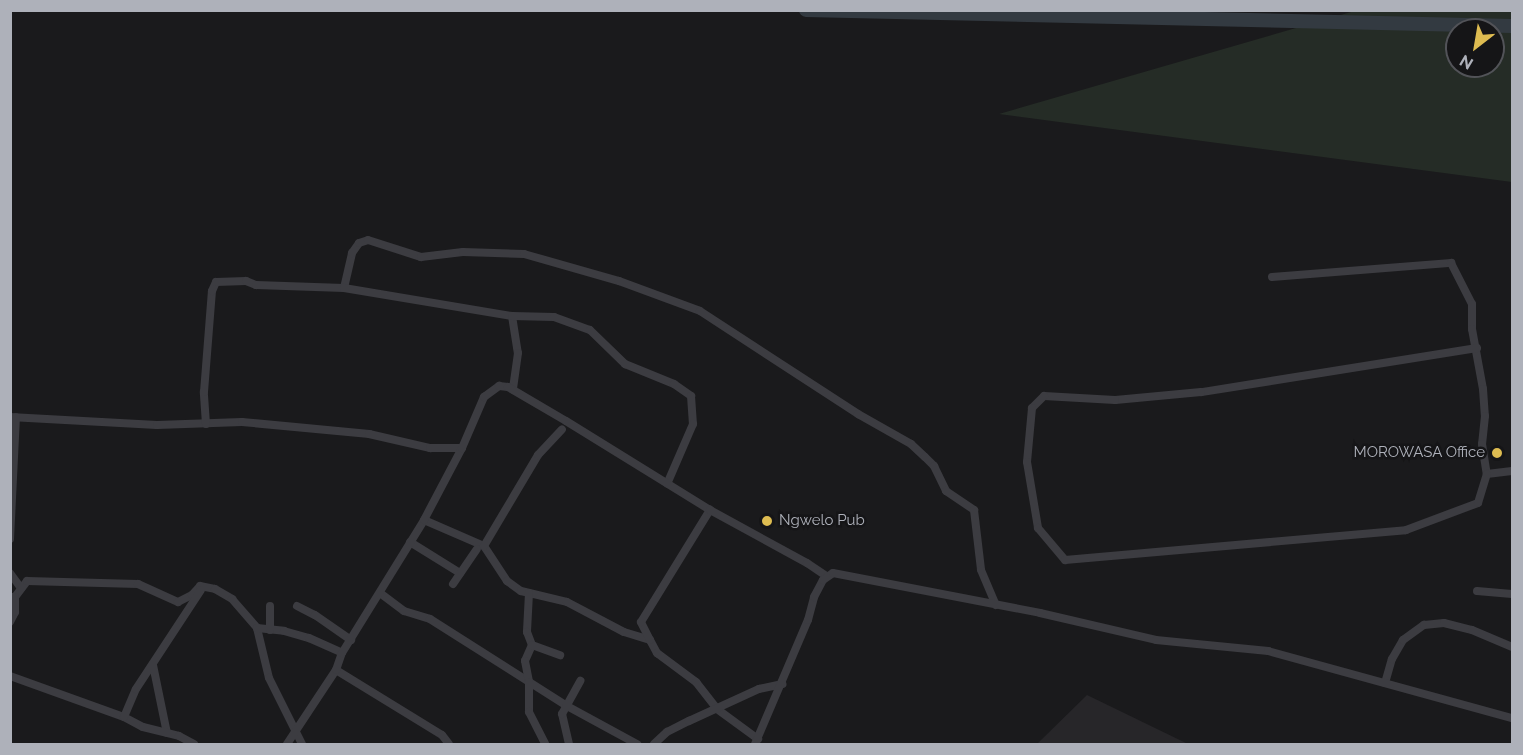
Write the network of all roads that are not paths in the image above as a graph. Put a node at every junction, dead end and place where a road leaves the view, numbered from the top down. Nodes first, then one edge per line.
1 (1272, 277) dead end
2 (344, 288) junction
3 (512, 316) junction
4 (1477, 348) junction
5 (513, 390) junction
6 (13, 417) edge
7 (206, 423) junction
8 (562, 429) dead end
9 (462, 448) junction
10 (1512, 471) edge
11 (1487, 474) junction
12 (667, 484) junction
13 (710, 510) junction
14 (424, 520) junction
15 (10, 538) edge
16 (411, 542) junction
17 (481, 548) junction
18 (10, 573) edge
19 (460, 573) junction
20 (826, 576) junction
21 (453, 584) dead end
22 (203, 586) junction
23 (21, 588) junction
24 (1477, 591) dead end
25 (380, 593) junction
26 (529, 593) junction
27 (1512, 594) edge
28 (13, 597) edge
29 (996, 605) junction
30 (270, 606) dead end
31 (297, 606) dead end
32 (10, 622) edge
33 (257, 628) junction
34 (270, 630) junction
35 (351, 640) junction
36 (650, 640) junction
37 (531, 645) junction
38 (1512, 647) edge
39 (342, 653) junction
40 (560, 655) dead end
41 (153, 665) junction
42 (336, 670) junction
43 (10, 676) edge
44 (580, 681) dead end
45 (529, 682) junction
46 (1384, 683) junction
47 (782, 684) junction
48 (565, 705) junction
49 (717, 709) junction
50 (124, 717) junction
51 (1512, 718) edge
52 (296, 731) junction
53 (167, 733) junction
54 (756, 742) edge
55 (194, 744) edge
56 (288, 744) edge
57 (302, 744) edge
58 (449, 744) edge
59 (544, 744) edge
60 (569, 744) edge
61 (637, 744) edge
62 (654, 744) edge

1 - 4 street
2 - 3 street
2 - 7 street
2 - 29 street
3 - 5 street
3 - 12 street
4 - 11 street
4 - 11 street
5 - 9 street
5 - 12 street
6 - 7 street
6 - 15 street
7 - 9 street
8 - 17 street
9 - 14 street
10 - 11 street
12 - 13 street
13 - 20 street
13 - 36 street
14 - 16 street
14 - 17 street
16 - 19 street
16 - 25 street
17 - 19 street
17 - 26 street
18 - 23 street
19 - 21 street
20 - 29 street
20 - 47 street
22 - 23 street
22 - 33 street
22 - 41 street
23 - 28 street
24 - 27 street
25 - 35 street
25 - 45 street
26 - 36 street
26 - 37 street
28 - 32 street
29 - 46 street
30 - 34 street
31 - 35 street
33 - 34 street
33 - 52 street
34 - 39 street
35 - 39 street
36 - 49 street
37 - 40 street
37 - 45 street
38 - 46 street
39 - 42 street
41 - 50 street
41 - 53 street
42 - 52 street
42 - 58 street
43 - 50 street
44 - 48 street
45 - 48 street
45 - 59 street
46 - 51 street
47 - 49 street
47 - 54 street
48 - 60 street
48 - 61 street
49 - 54 street
49 - 62 street
50 - 53 street
52 - 56 street
52 - 57 street
53 - 55 street

